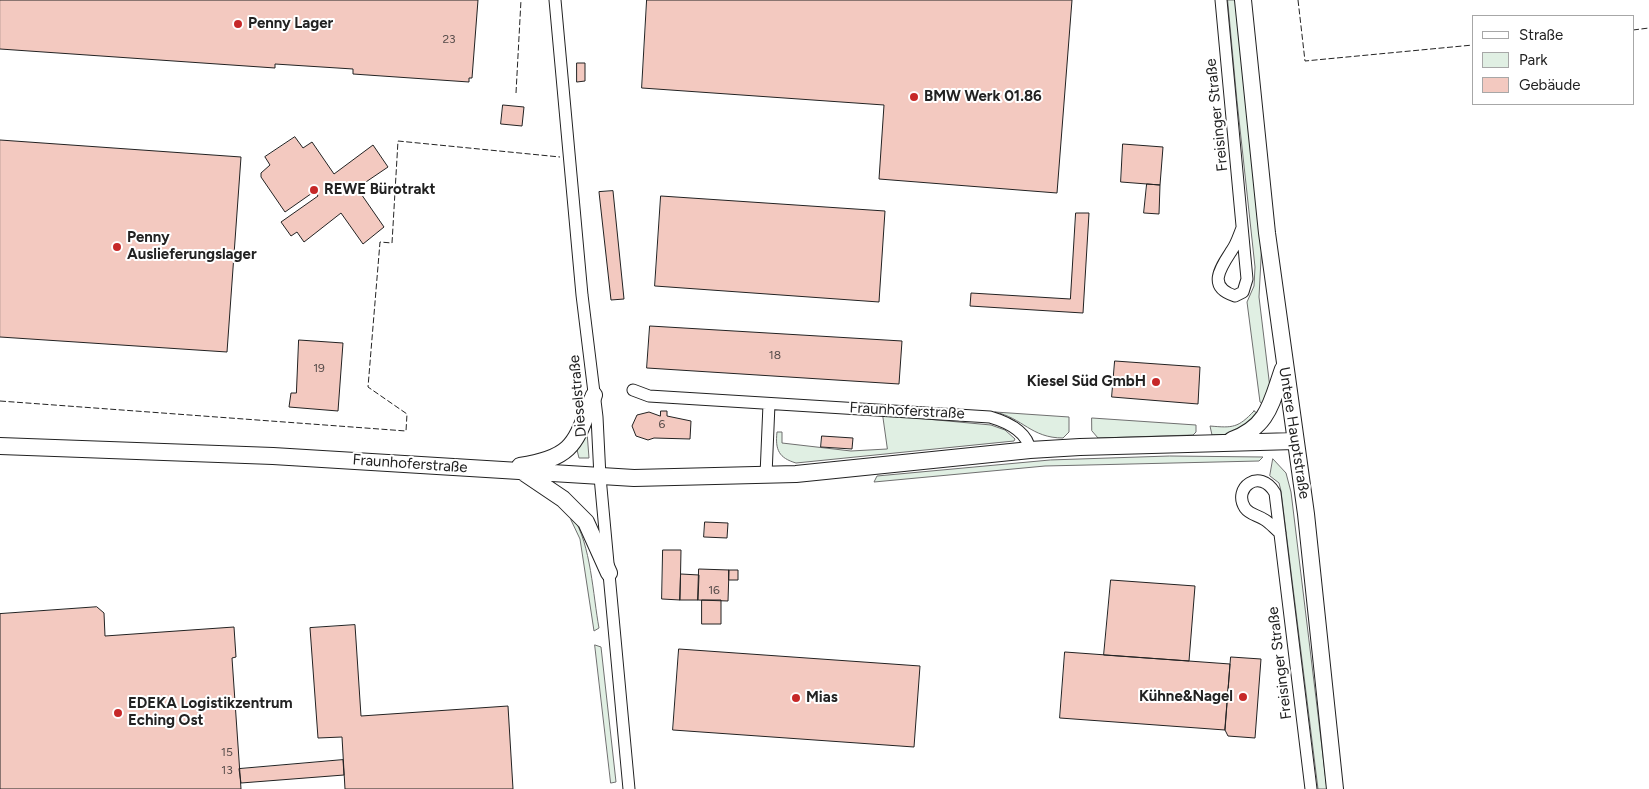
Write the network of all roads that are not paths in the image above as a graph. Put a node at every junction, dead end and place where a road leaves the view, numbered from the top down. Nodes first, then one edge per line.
1 (555, 0) edge
2 (1221, 0) edge
3 (1244, 0) edge
4 (1242, 228) junction
5 (1284, 366) junction
6 (633, 390) dead end
7 (594, 395) junction
8 (769, 404) junction
9 (1295, 441) junction
10 (1225, 443) junction
11 (0, 446) edge
12 (1030, 450) junction
13 (499, 470) junction
14 (523, 472) junction
15 (766, 475) junction
16 (600, 477) junction
17 (1280, 533) junction
18 (609, 573) junction
19 (629, 789) edge
20 (1311, 789) edge
21 (1335, 789) edge

1 - 7 street, Dieselstraße
2 - 4 street, Freisinger Straße
3 - 5 main road, Untere Hauptstraße
4 - 4 street, Freisinger Straße
5 - 9 main road, Untere Hauptstraße
5 - 10 main road
6 - 8 street, Fraunhoferstraße
7 - 13 main road
7 - 16 street, Dieselstraße
8 - 12 street, Fraunhoferstraße
8 - 15 street
9 - 10 main road, Fraunhoferstraße
9 - 21 main road, Untere Hauptstraße
10 - 12 main road, Fraunhoferstraße
11 - 13 main road, Fraunhoferstraße
12 - 15 main road, Fraunhoferstraße
13 - 14 main road, Fraunhoferstraße
14 - 16 main road, Fraunhoferstraße
14 - 18 main road
15 - 16 main road, Fraunhoferstraße
16 - 18 street, Dieselstraße
17 - 17 street, Freisinger Straße
17 - 20 street, Freisinger Straße
18 - 19 street, Dieselstraße

